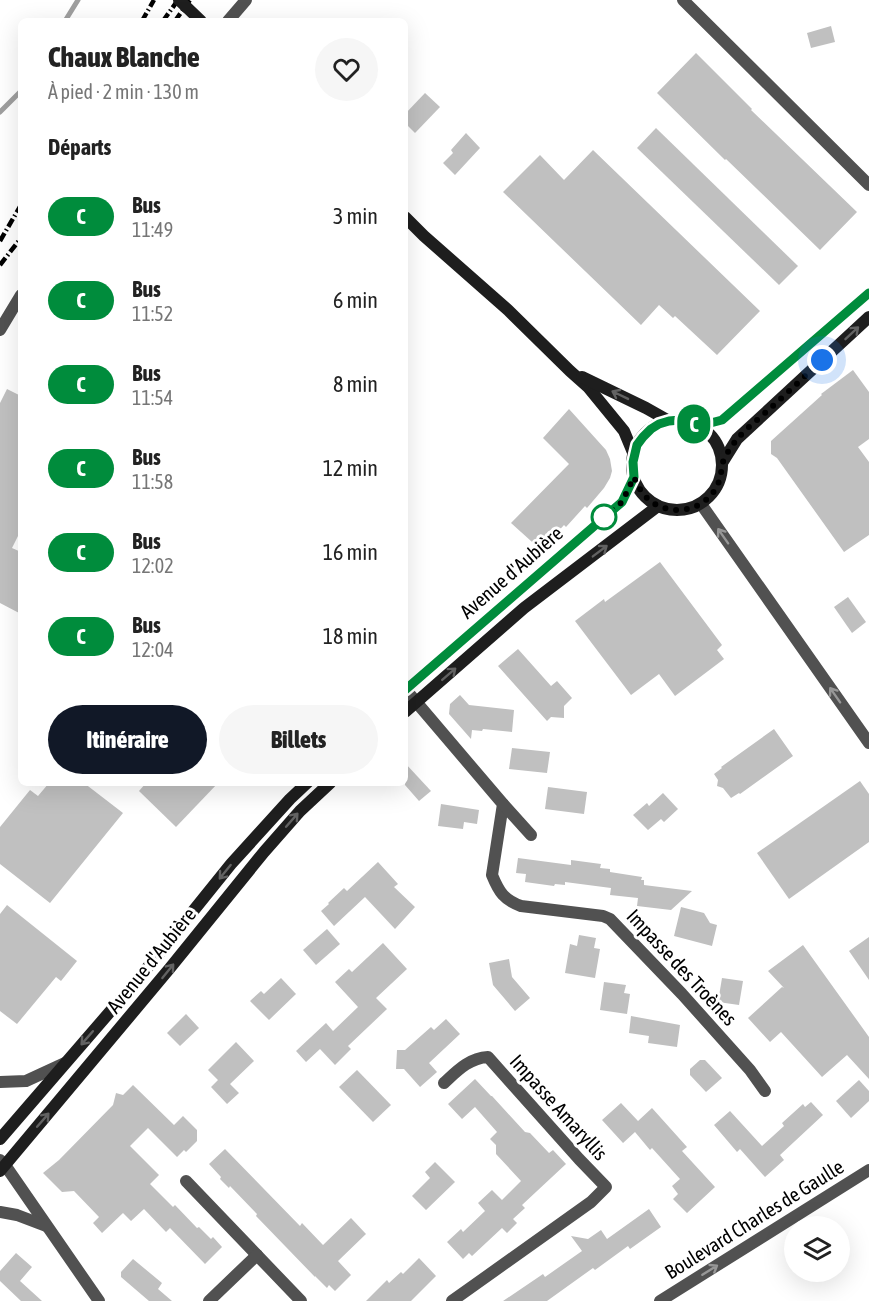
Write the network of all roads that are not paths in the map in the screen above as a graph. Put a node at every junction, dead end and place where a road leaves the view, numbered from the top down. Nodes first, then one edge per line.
1 (179, 0) edge
2 (246, 0) edge
3 (683, 0) edge
4 (198, 18) edge
5 (231, 18) edge
6 (869, 185) edge
7 (408, 220) edge
8 (869, 293) edge
9 (18, 300) edge
10 (869, 317) edge
11 (0, 330) edge
12 (570, 371) junction
13 (669, 421) junction
14 (699, 426) junction
15 (634, 455) junction
16 (722, 463) junction
17 (634, 477) junction
18 (701, 504) junction
19 (658, 506) junction
20 (408, 687) edge
21 (408, 693) edge
22 (416, 702) junction
23 (408, 709) edge
24 (869, 742) edge
25 (304, 786) edge
26 (327, 786) edge
27 (503, 804) junction
28 (531, 835) dead end
29 (65, 1063) junction
30 (0, 1082) edge
31 (444, 1083) dead end
32 (765, 1091) dead end
33 (0, 1139) edge
34 (2, 1165) edge
35 (869, 1170) edge
36 (186, 1181) dead end
37 (0, 1212) edge
38 (46, 1226) junction
39 (257, 1255) junction
40 (99, 1301) edge
41 (209, 1301) edge
42 (302, 1301) edge
43 (452, 1301) edge
44 (660, 1301) edge

1 - 4 main road, bridge
2 - 5 street
3 - 6 street
7 - 12 main road
8 - 14 main road
9 - 11 street
16 -> 10 main road
13 -> 12 main road
12 - 15 main road
13 - 14 main road
13 - 15 main road
14 - 16 main road
15 - 17 main road
16 - 18 main road
17 - 19 main road
17 - 20 main road, Avenue d'Aubière
18 - 19 main road
24 -> 18 street
22 -> 19 main road, Avenue d'Aubière
21 - 22 street
22 - 23 main road, Avenue d'Aubière
22 - 27 street
25 -> 29 main road, Avenue d'Aubière
34 -> 26 main road, Avenue d'Aubière
27 - 28 street
27 - 32 street, Impasse des Troènes
29 - 30 street
29 - 33 main road, Avenue d'Aubière
31 - 43 street, Impasse Amaryllis
34 - 38 street
44 -> 35 street, Boulevard Charles de Gaulle
36 - 39 street
37 - 38 street
38 - 40 street
39 - 41 street
39 - 42 street

